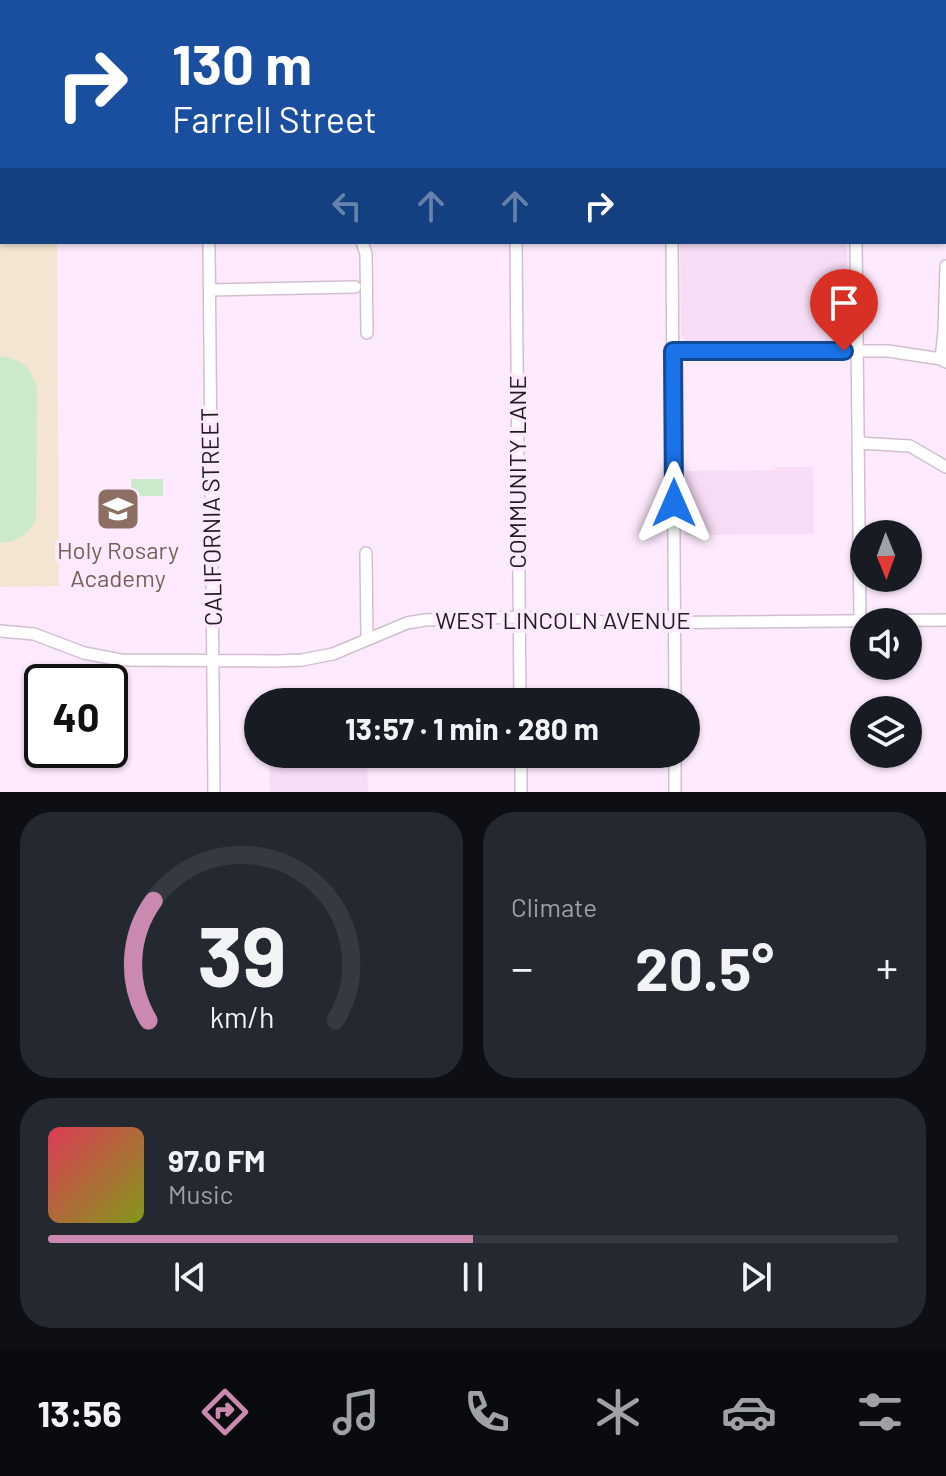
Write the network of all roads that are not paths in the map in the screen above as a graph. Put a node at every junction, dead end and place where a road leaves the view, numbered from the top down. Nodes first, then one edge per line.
1 (209, 244) edge
2 (363, 244) edge
3 (516, 244) edge
4 (672, 244) edge
5 (856, 244) edge
6 (946, 266) edge
7 (355, 287) dead end
8 (210, 290) junction
9 (367, 333) dead end
10 (673, 351) junction
11 (857, 351) junction
12 (943, 360) edge
13 (859, 443) junction
14 (946, 467) edge
15 (366, 553) dead end
16 (860, 608) edge
17 (520, 617) junction
18 (850, 620) edge
19 (922, 620) edge
20 (946, 620) edge
21 (675, 622) junction
22 (0, 631) edge
23 (367, 639) junction
24 (213, 661) junction
25 (520, 688) edge
26 (675, 688) edge
27 (521, 768) edge
28 (675, 768) edge
29 (214, 792) edge
30 (521, 792) edge
31 (675, 792) edge

1 - 8 street, CALIFORNIA STREET
2 - 9 street
3 - 17 street, COMMUNITY LANE
4 - 10 street
5 - 11 street
6 - 12 street
7 - 8 street
8 - 24 street, CALIFORNIA STREET
10 - 11 street
10 - 21 street
11 - 12 street
11 - 13 street
13 - 14 street
13 - 16 street
15 - 23 street
17 - 21 street, WEST LINCOLN AVENUE
17 - 23 street, WEST LINCOLN AVENUE
17 - 25 street, COMMUNITY LANE
18 - 21 street, WEST LINCOLN AVENUE
19 - 20 street, WEST LINCOLN AVENUE
21 - 26 street
22 - 24 street, WEST LINCOLN AVENUE
23 - 24 street, WEST LINCOLN AVENUE
24 - 29 street, CALIFORNIA STREET
27 - 30 street
28 - 31 street

